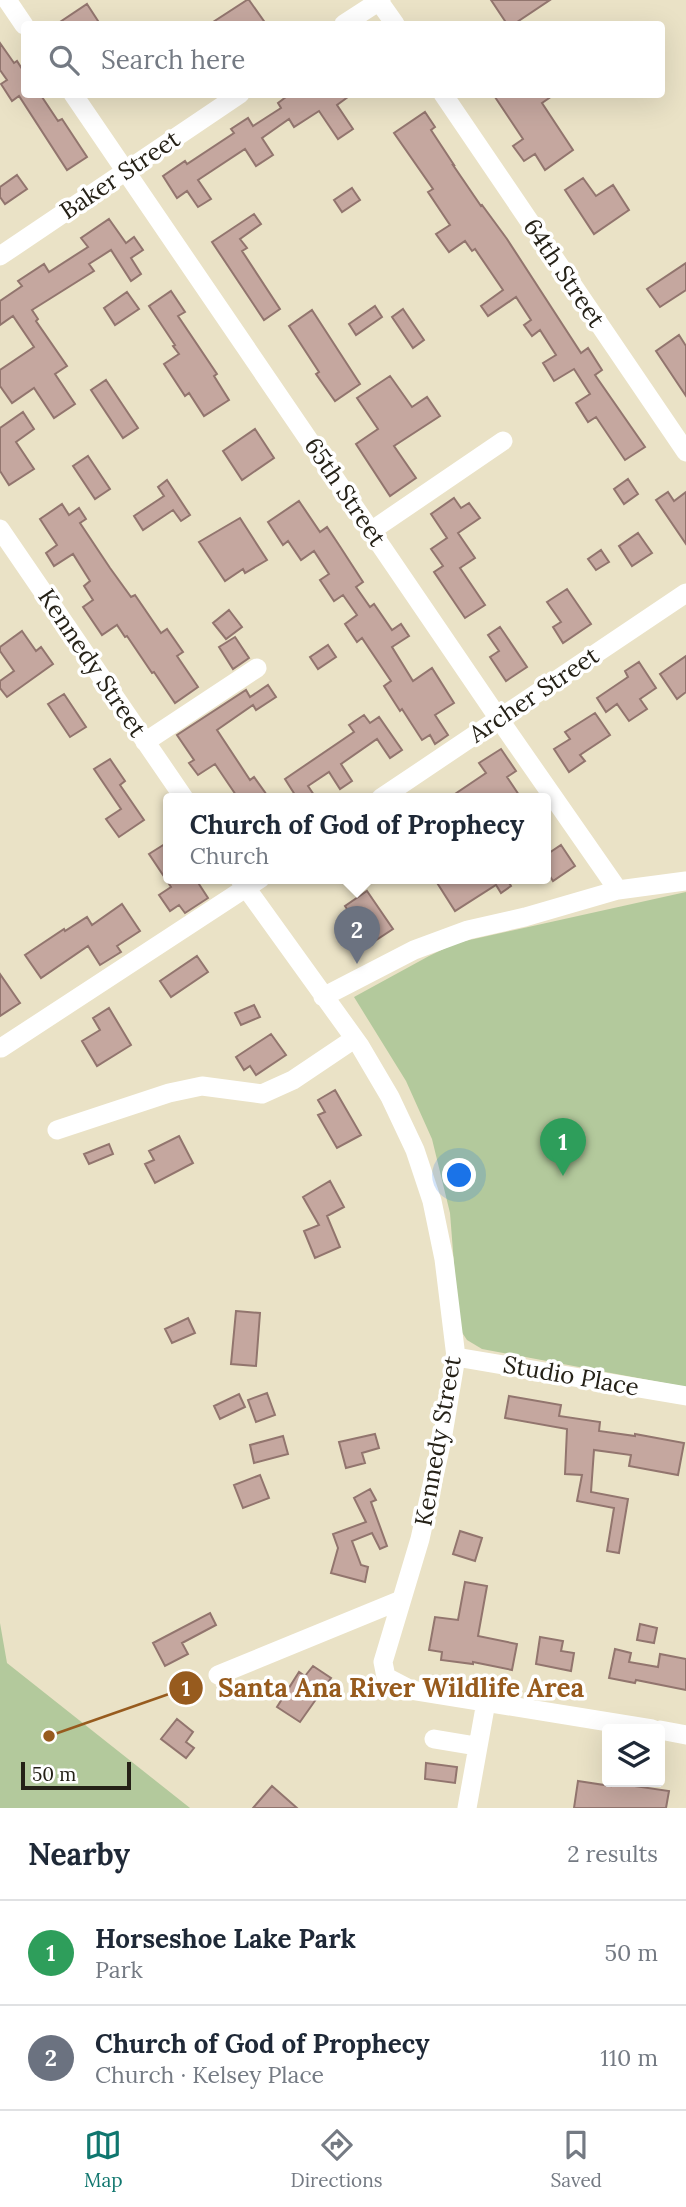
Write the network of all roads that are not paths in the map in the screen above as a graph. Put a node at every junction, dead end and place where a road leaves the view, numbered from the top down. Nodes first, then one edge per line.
1 (7, 0) edge
2 (379, 0) edge
3 (21, 21) edge
4 (348, 21) edge
5 (393, 21) edge
6 (76, 98) edge
7 (234, 98) edge
8 (446, 98) edge
9 (127, 171) junction
10 (0, 256) edge
11 (503, 441) dead end
12 (686, 452) edge
13 (0, 529) edge
14 (372, 531) junction
15 (686, 593) edge
16 (257, 668) dead end
17 (499, 719) junction
18 (145, 742) junction
19 (181, 793) edge
20 (388, 793) edge
21 (550, 793) edge
22 (551, 794) edge
23 (686, 881) edge
24 (245, 884) edge
25 (249, 884) edge
26 (618, 890) junction
27 (323, 997) junction
28 (354, 1039) junction
29 (1, 1048) edge
30 (57, 1130) dead end
31 (456, 1357) junction
32 (686, 1396) edge
33 (401, 1600) junction
34 (218, 1675) dead end
35 (485, 1702) junction
36 (621, 1724) edge
37 (665, 1732) edge
38 (686, 1735) edge
39 (434, 1739) dead end
40 (476, 1746) junction
41 (467, 1808) edge

1 - 3 street
2 - 4 street
2 - 5 street
6 - 9 street, 65th Street
7 - 9 street, Baker Street
8 - 12 street, 64th Street
9 - 10 street, Baker Street
9 - 14 street, 65th Street
11 - 14 street
13 - 18 street, Kennedy Street
14 - 17 street, 65th Street
15 - 17 street, Archer Street
16 - 18 street
17 - 20 street, Archer Street
17 - 21 street, 65th Street
18 - 19 street, Kennedy Street
22 - 26 street, 65th Street
23 - 26 street
24 - 29 street
25 - 27 street, Kennedy Street
26 - 27 street
27 - 28 street, Kennedy Street
28 - 30 street
28 - 31 street, Kennedy Street
31 - 32 street, Studio Place
31 - 33 street, Kennedy Street
33 - 34 street
33 - 35 street, Kennedy Street
35 - 36 street
35 - 40 street
37 - 38 street
39 - 40 street
40 - 41 street

